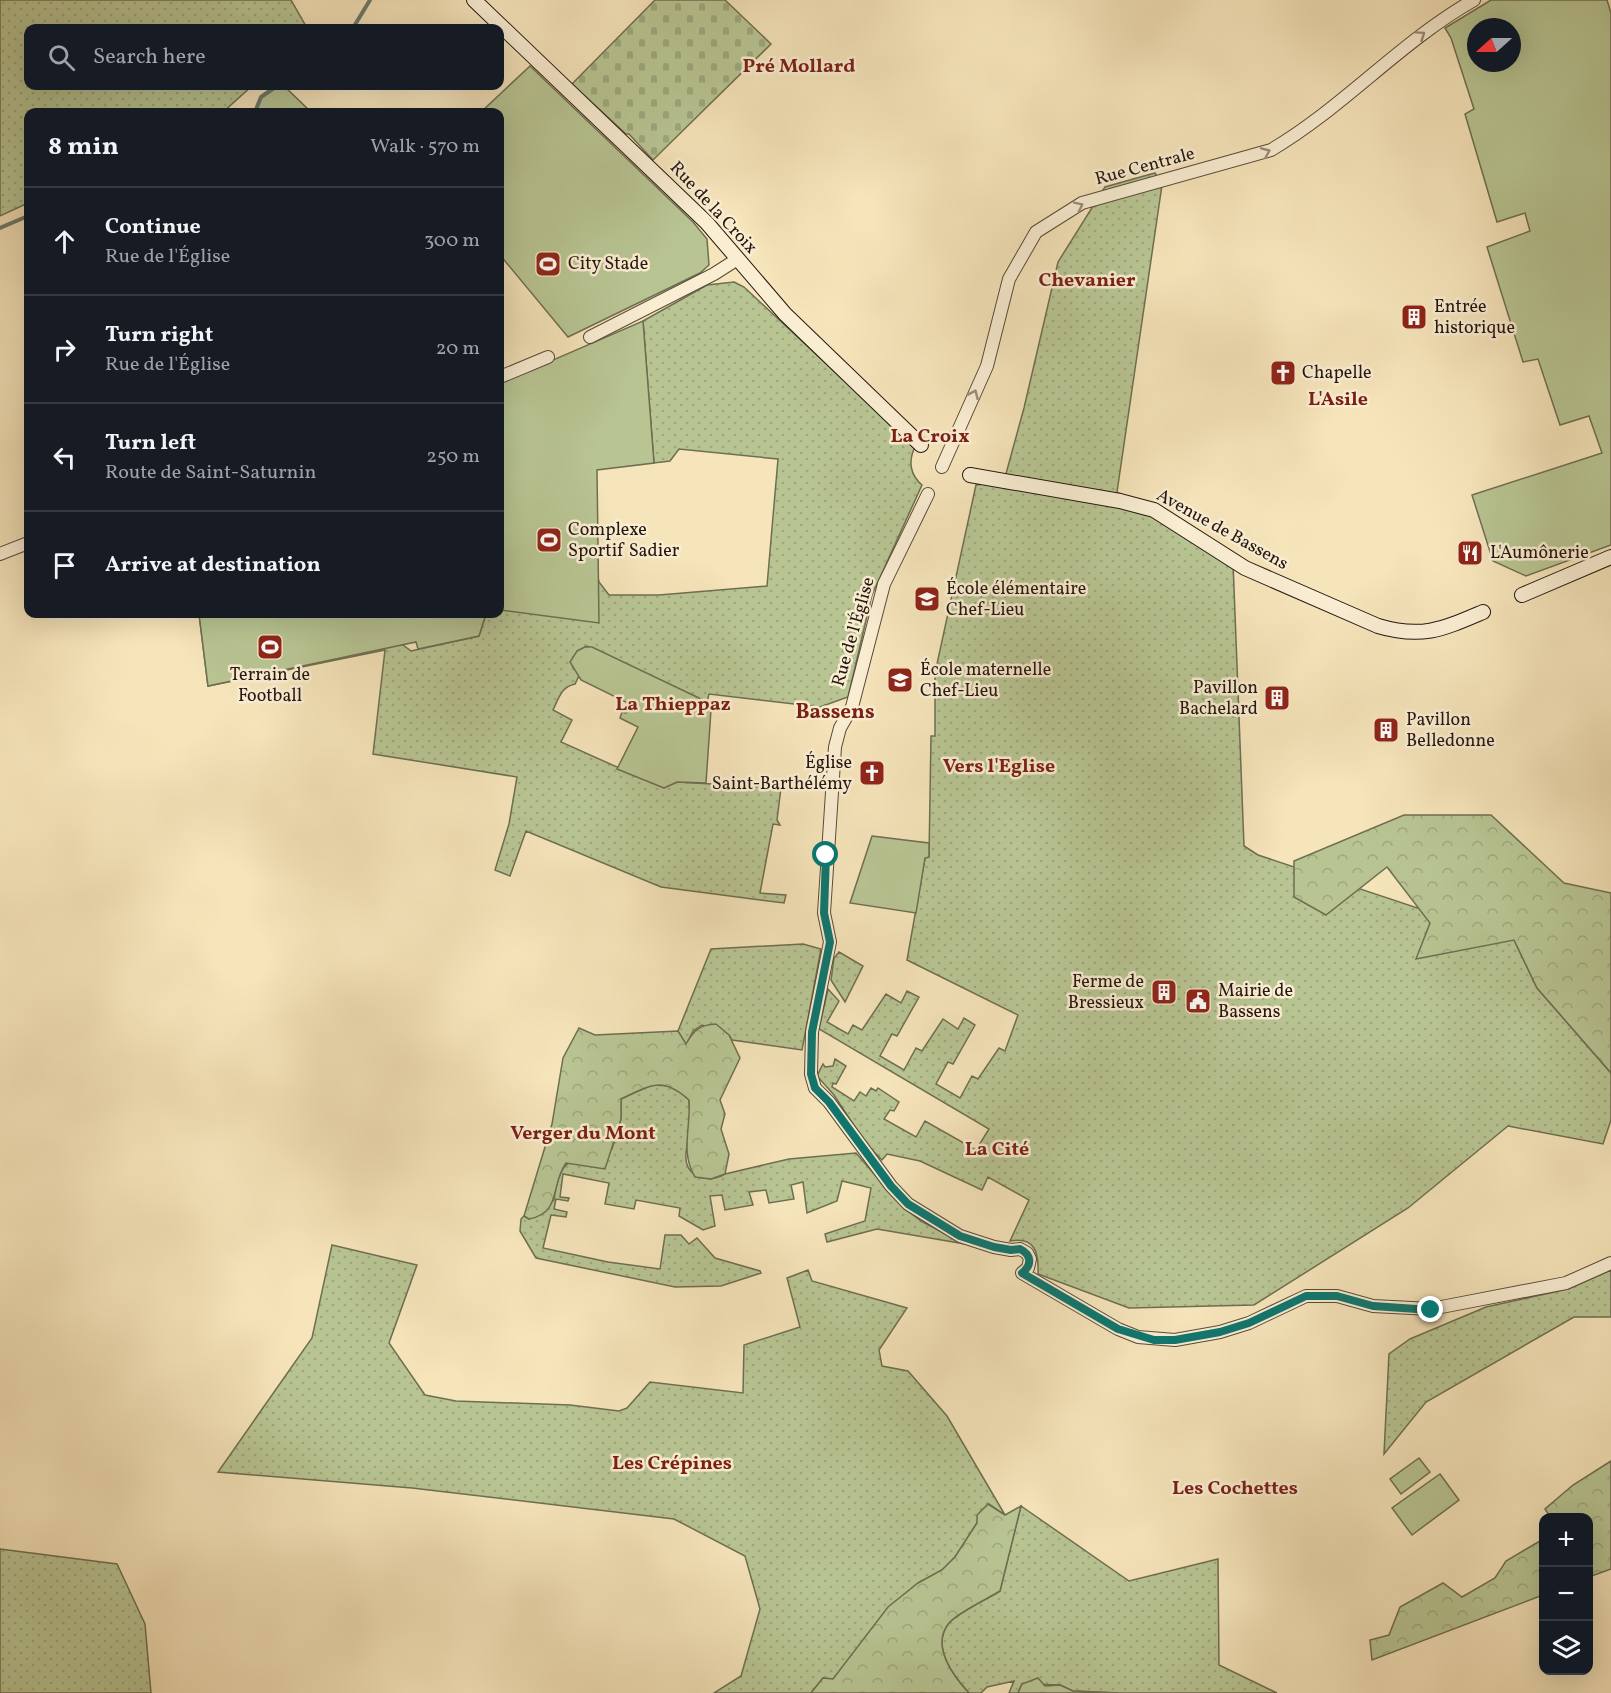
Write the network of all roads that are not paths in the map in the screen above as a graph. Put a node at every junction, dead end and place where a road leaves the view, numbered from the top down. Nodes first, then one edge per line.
1 (474, 0) edge
2 (1474, 0) edge
3 (499, 24) edge
4 (504, 29) edge
5 (736, 260) junction
6 (590, 337) dead end
7 (548, 357) dead end
8 (504, 375) edge
9 (921, 445) dead end
10 (942, 467) dead end
11 (970, 475) dead end
12 (928, 494) dead end
13 (24, 545) edge
14 (0, 554) edge
15 (1611, 557) edge
16 (1522, 595) dead end
17 (1483, 612) dead end
18 (1611, 1263) edge

1 - 3 main road, Rue de la Croix
10 -> 2 street, Rue Centrale
4 - 5 main road, Rue de la Croix
5 - 6 street
5 - 9 main road, Rue de la Croix
7 - 8 street
11 - 17 main road, Avenue de Bassens
12 - 18 street, Rue de l'Église
13 - 14 street
15 - 16 main road

